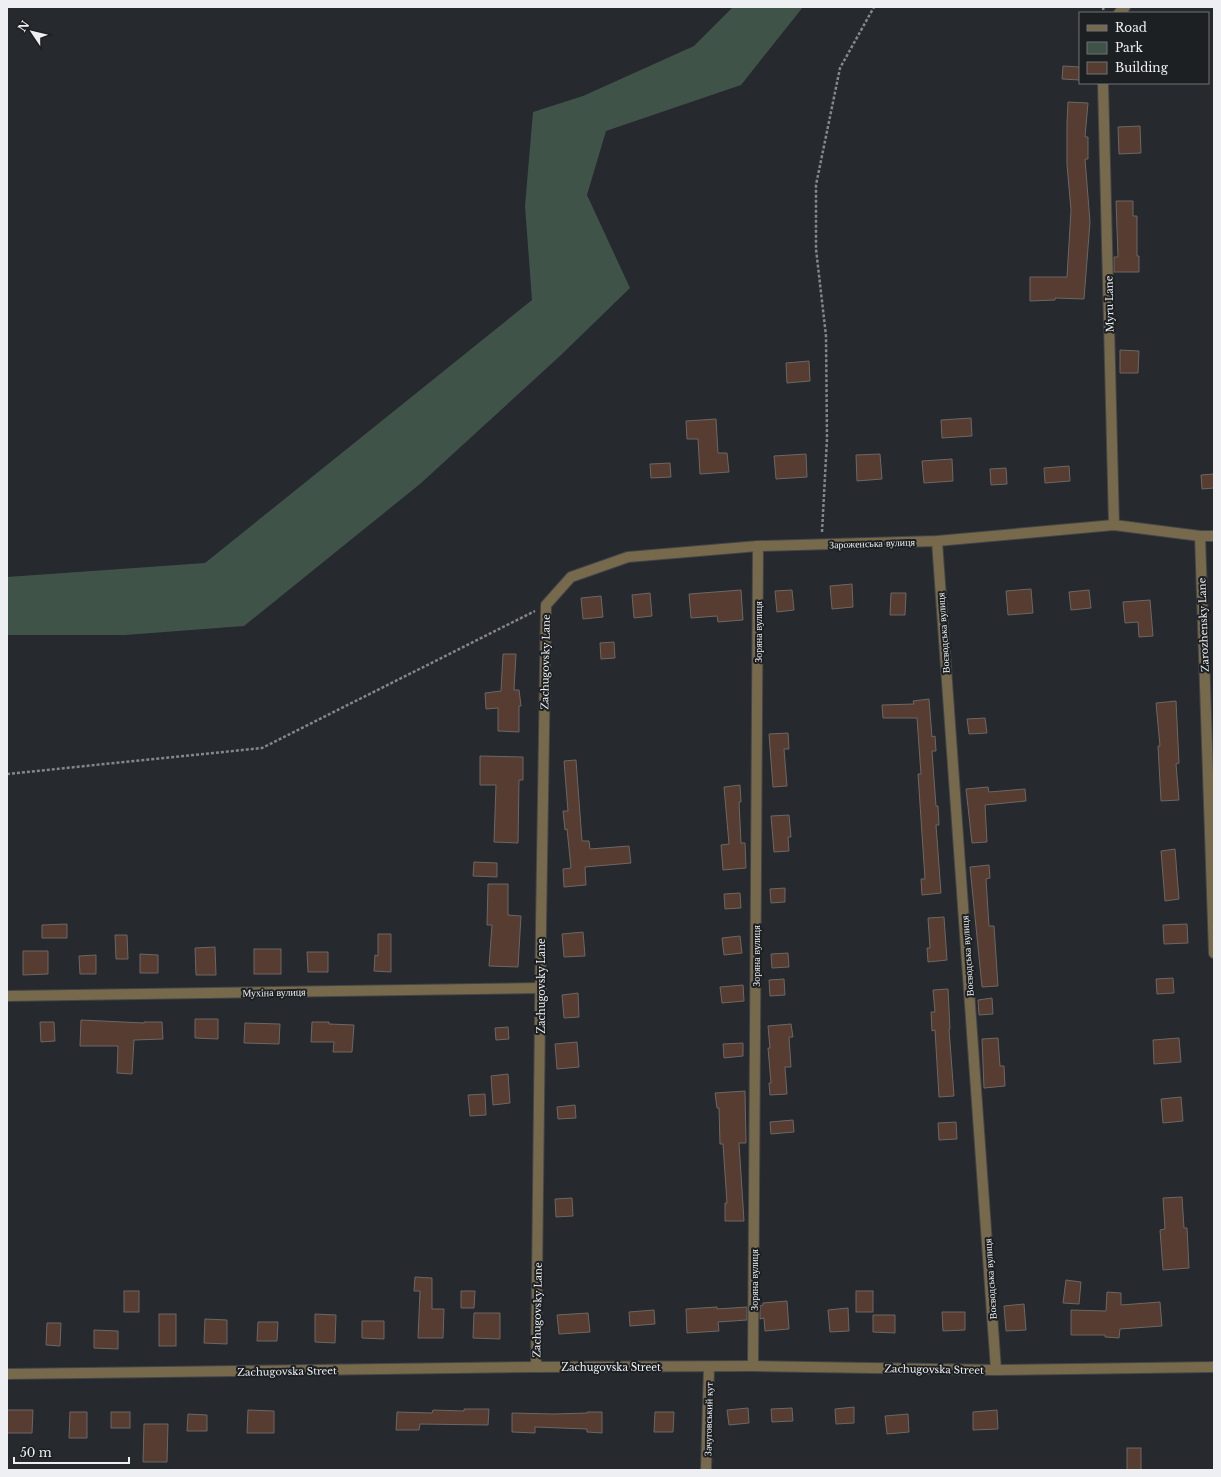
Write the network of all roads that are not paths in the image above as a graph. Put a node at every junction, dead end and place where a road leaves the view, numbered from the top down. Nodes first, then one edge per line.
1 (1103, 84) edge
2 (1114, 526) junction
3 (1200, 536) junction
4 (1214, 536) edge
5 (937, 541) junction
6 (758, 546) junction
7 (546, 605) joint
8 (1214, 953) edge
9 (541, 988) junction
10 (7, 996) edge
11 (753, 1366) junction
12 (536, 1367) junction
13 (709, 1367) junction
14 (1214, 1367) edge
15 (996, 1370) junction
16 (7, 1374) edge
17 (706, 1470) edge

1 - 2 street, Myru Lane
2 - 3 street, Зароженська вулиця
2 - 5 street, Зароженська вулиця
3 - 4 street, Зароженська вулиця
3 - 8 street, Zarozhensky Lane
5 - 6 street, Зароженська вулиця
5 - 15 street, Воєводська вулиця
6 - 7 street, Зароженська вулиця
6 - 11 street, Зоряна вулиця
7 - 9 street, Zachugovsky Lane
9 - 10 street, Мухіна вулиця
9 - 12 street, Zachugovsky Lane
11 - 13 street, Zachugovska Street
11 - 15 street, Zachugovska Street
12 - 13 street, Zachugovska Street
12 - 16 street, Zachugovska Street
13 - 17 street, Зачуговський кут
14 - 15 street, Zachugovska Street

